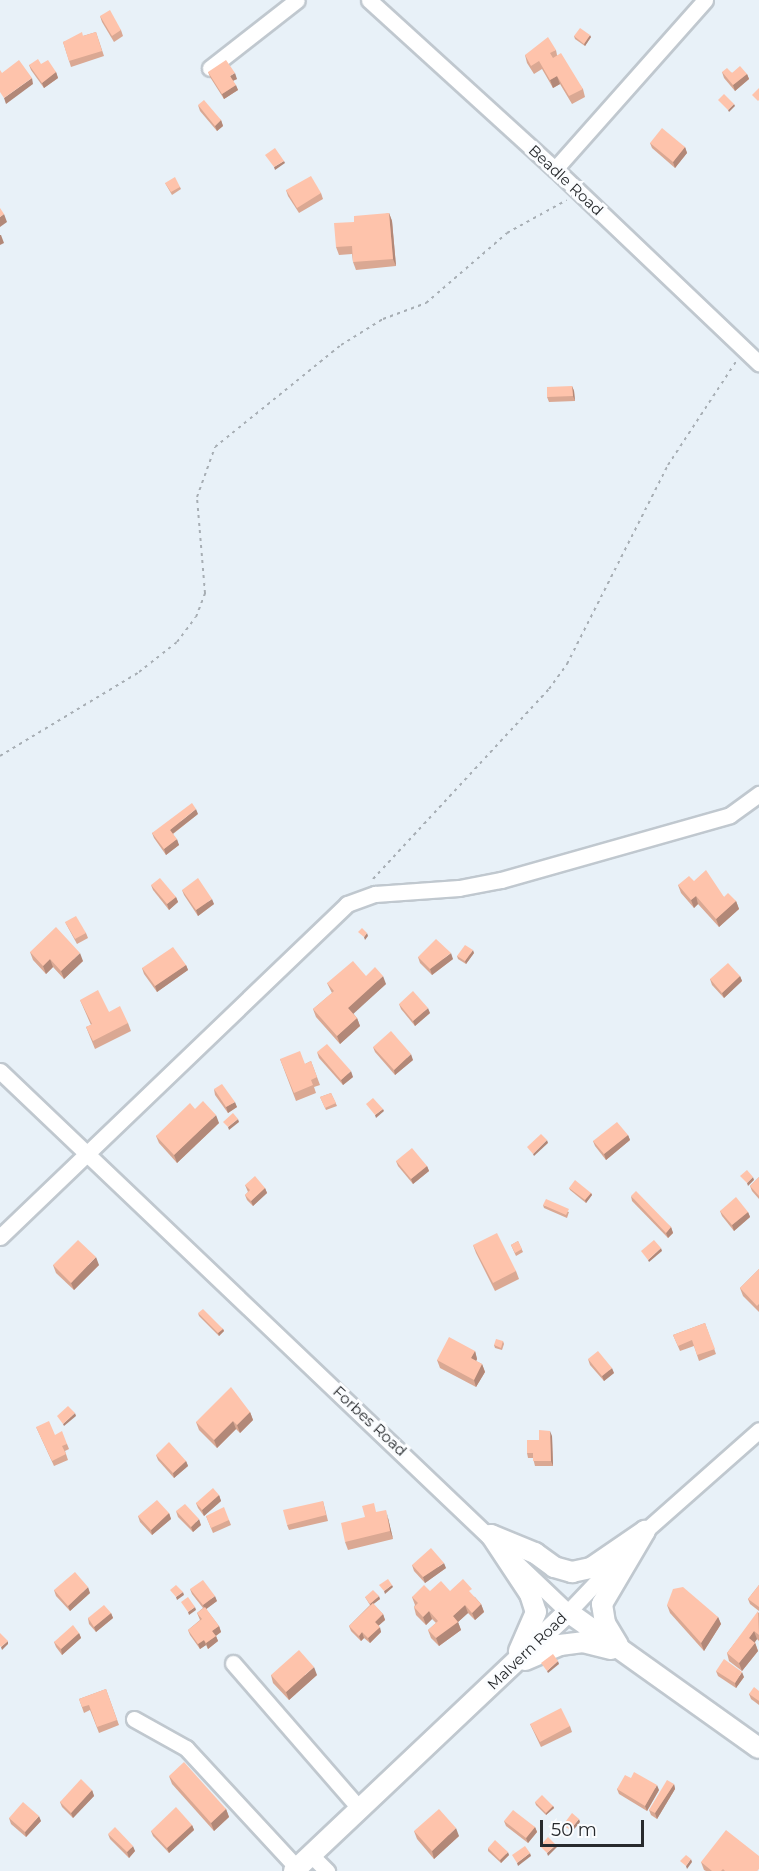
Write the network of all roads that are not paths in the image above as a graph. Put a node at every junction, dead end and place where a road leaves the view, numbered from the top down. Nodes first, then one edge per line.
1 (297, 0) edge
2 (369, 0) edge
3 (705, 0) edge
4 (210, 68) edge
5 (555, 168) junction
6 (759, 363) edge
7 (759, 794) edge
8 (0, 1071) edge
9 (86, 1154) junction
10 (0, 1237) edge
11 (759, 1430) edge
12 (645, 1531) junction
13 (491, 1535) junction
14 (568, 1612) junction
15 (622, 1652) junction
16 (234, 1663) dead end
17 (511, 1666) junction
18 (134, 1719) dead end
19 (759, 1748) edge
20 (360, 1809) junction
21 (301, 1865) edge
22 (327, 1871) edge

1 - 4 street
2 - 5 street, Beadle Road
3 - 5 street
5 - 6 street, Beadle Road
7 - 9 street
8 - 9 street, Forbes Road
9 - 10 street
9 - 13 street, Forbes Road
11 - 12 street, Malvern Road
12 - 13 main road
12 - 14 street, Malvern Road
12 - 15 main road
13 - 14 street, Forbes Road
13 - 17 main road
14 - 15 main road, Forbes Road
14 - 17 main road, Malvern Road
15 - 17 main road
15 - 19 main road, Forbes Road
16 - 20 street
17 - 20 main road, Malvern Road
18 - 21 street
20 - 21 main road, Malvern Road
21 - 22 street

